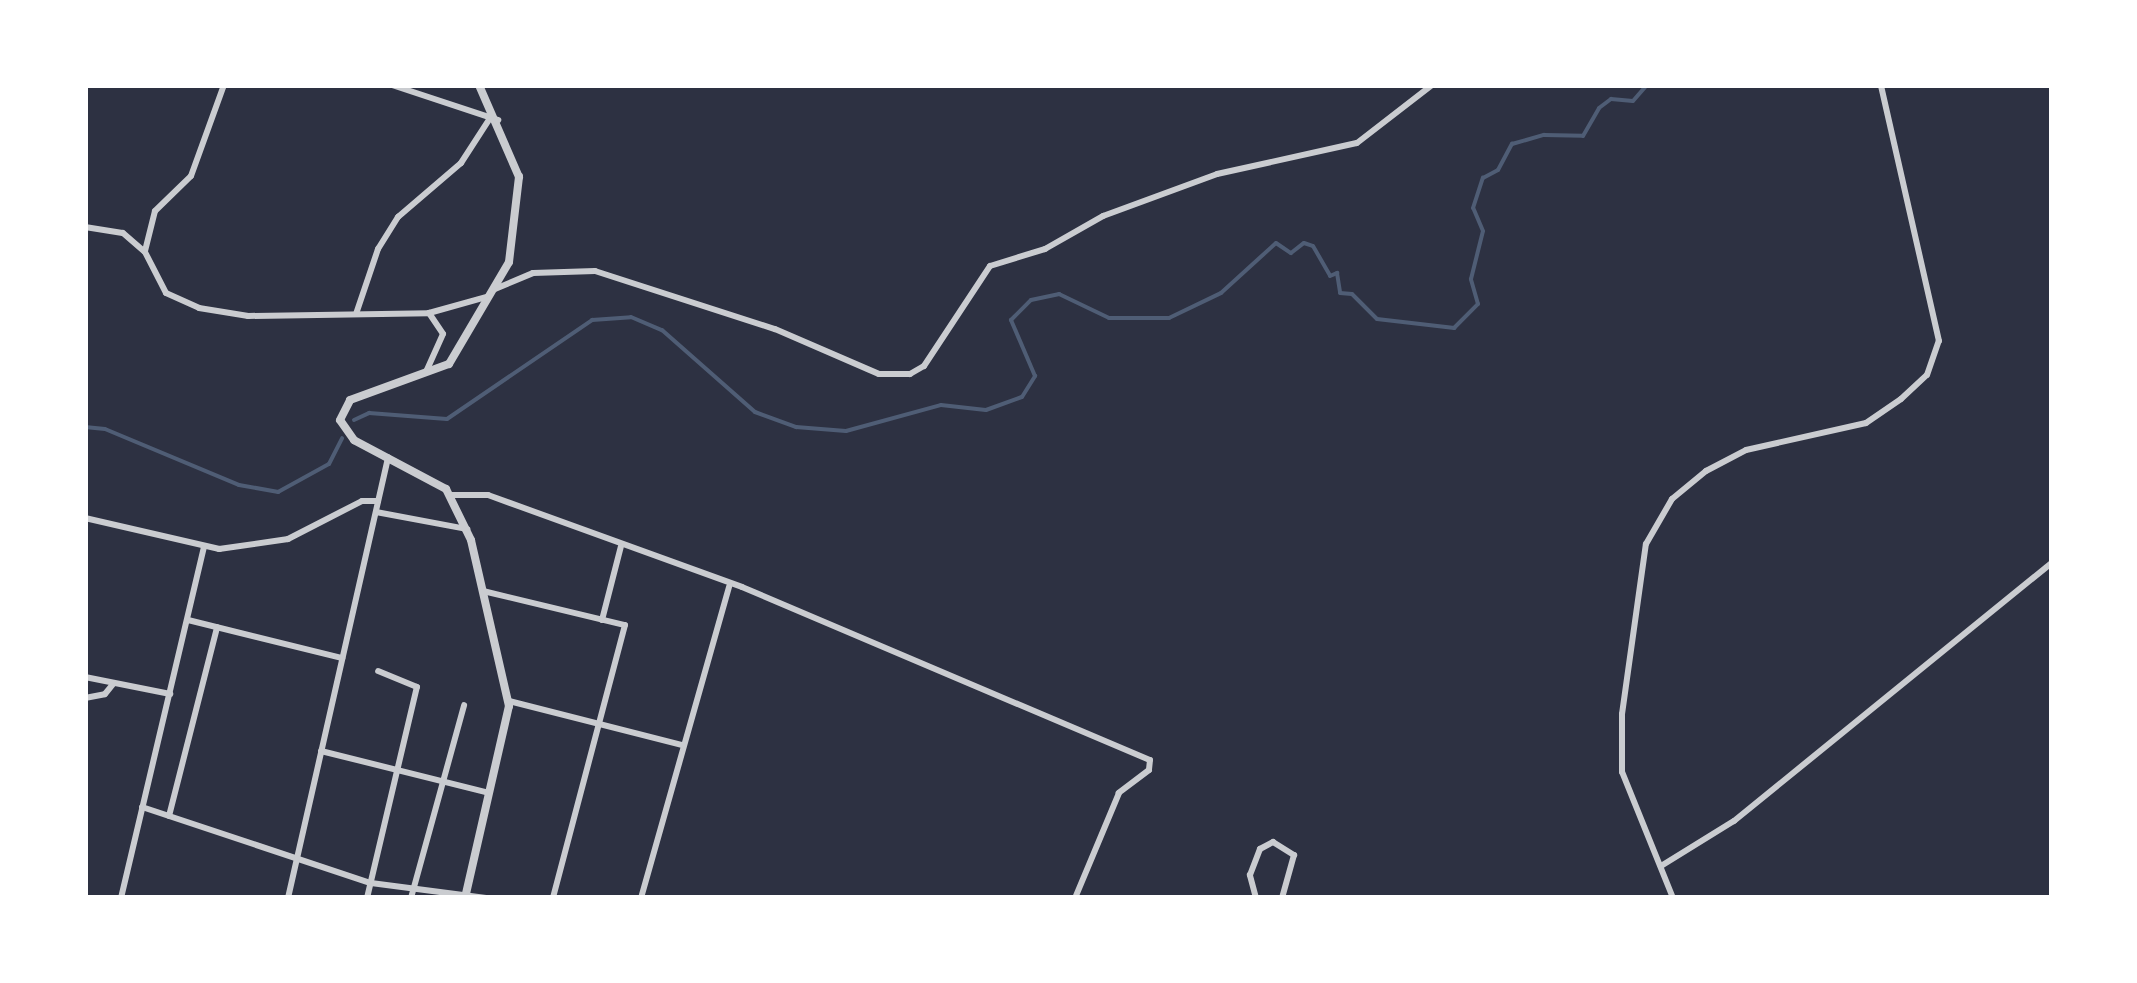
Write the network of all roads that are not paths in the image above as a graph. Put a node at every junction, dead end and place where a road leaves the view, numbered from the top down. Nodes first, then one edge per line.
1 (224, 85) edge
2 (392, 85) edge
3 (479, 85) edge
4 (1432, 85) edge
5 (1881, 85) edge
6 (494, 116) junction
7 (85, 226) edge
8 (145, 252) junction
9 (497, 287) junction
10 (356, 314) junction
11 (428, 314) junction
12 (422, 377) junction
13 (388, 456) junction
14 (452, 495) junction
15 (378, 501) junction
16 (376, 512) junction
17 (85, 518) edge
18 (468, 530) junction
19 (621, 546) junction
20 (204, 547) junction
21 (2052, 563) edge
22 (729, 586) junction
23 (483, 591) junction
24 (188, 620) junction
25 (602, 620) junction
26 (216, 627) junction
27 (342, 658) junction
28 (378, 671) dead end
29 (85, 677) edge
30 (113, 683) junction
31 (170, 694) junction
32 (85, 698) edge
33 (509, 701) junction
34 (464, 704) dead end
35 (600, 724) junction
36 (682, 745) junction
37 (321, 751) junction
38 (397, 770) junction
39 (445, 782) junction
40 (489, 793) junction
41 (142, 807) junction
42 (169, 816) junction
43 (296, 861) junction
44 (1661, 866) junction
45 (371, 883) junction
46 (412, 895) edge
47 (465, 897) edge
48 (121, 898) edge
49 (288, 898) edge
50 (367, 898) edge
51 (486, 898) edge
52 (553, 898) edge
53 (641, 898) edge
54 (1075, 898) edge
55 (1256, 898) edge
56 (1282, 898) edge
57 (1673, 898) edge

1 - 8 street
2 - 6 street
3 - 6 street
4 - 9 street
5 - 44 street
6 - 9 street
6 - 10 street
7 - 8 street
8 - 10 street
9 - 11 street
9 - 12 street
10 - 11 street
11 - 12 street
12 - 13 street
13 - 14 street
13 - 15 street
14 - 18 street
14 - 19 street
15 - 16 street
15 - 20 street
16 - 18 street
16 - 27 street
17 - 20 street
18 - 23 street
19 - 22 street
19 - 25 street
20 - 24 street
21 - 44 street
22 - 36 street
22 - 54 street
23 - 25 street
23 - 33 street
24 - 26 street
24 - 31 street
25 - 35 street
26 - 27 street
26 - 42 street
27 - 37 street
28 - 38 street
29 - 30 street
30 - 31 street
30 - 32 street
31 - 41 street
33 - 35 street
33 - 40 street
34 - 39 street
35 - 36 street
35 - 52 street
36 - 53 street
37 - 38 street
37 - 43 street
38 - 39 street
38 - 45 street
39 - 40 street
39 - 46 street
40 - 47 street
41 - 42 street
41 - 48 street
42 - 43 street
43 - 45 street
43 - 49 street
44 - 57 street
45 - 46 street
45 - 50 street
46 - 47 street
47 - 51 street
55 - 56 street

